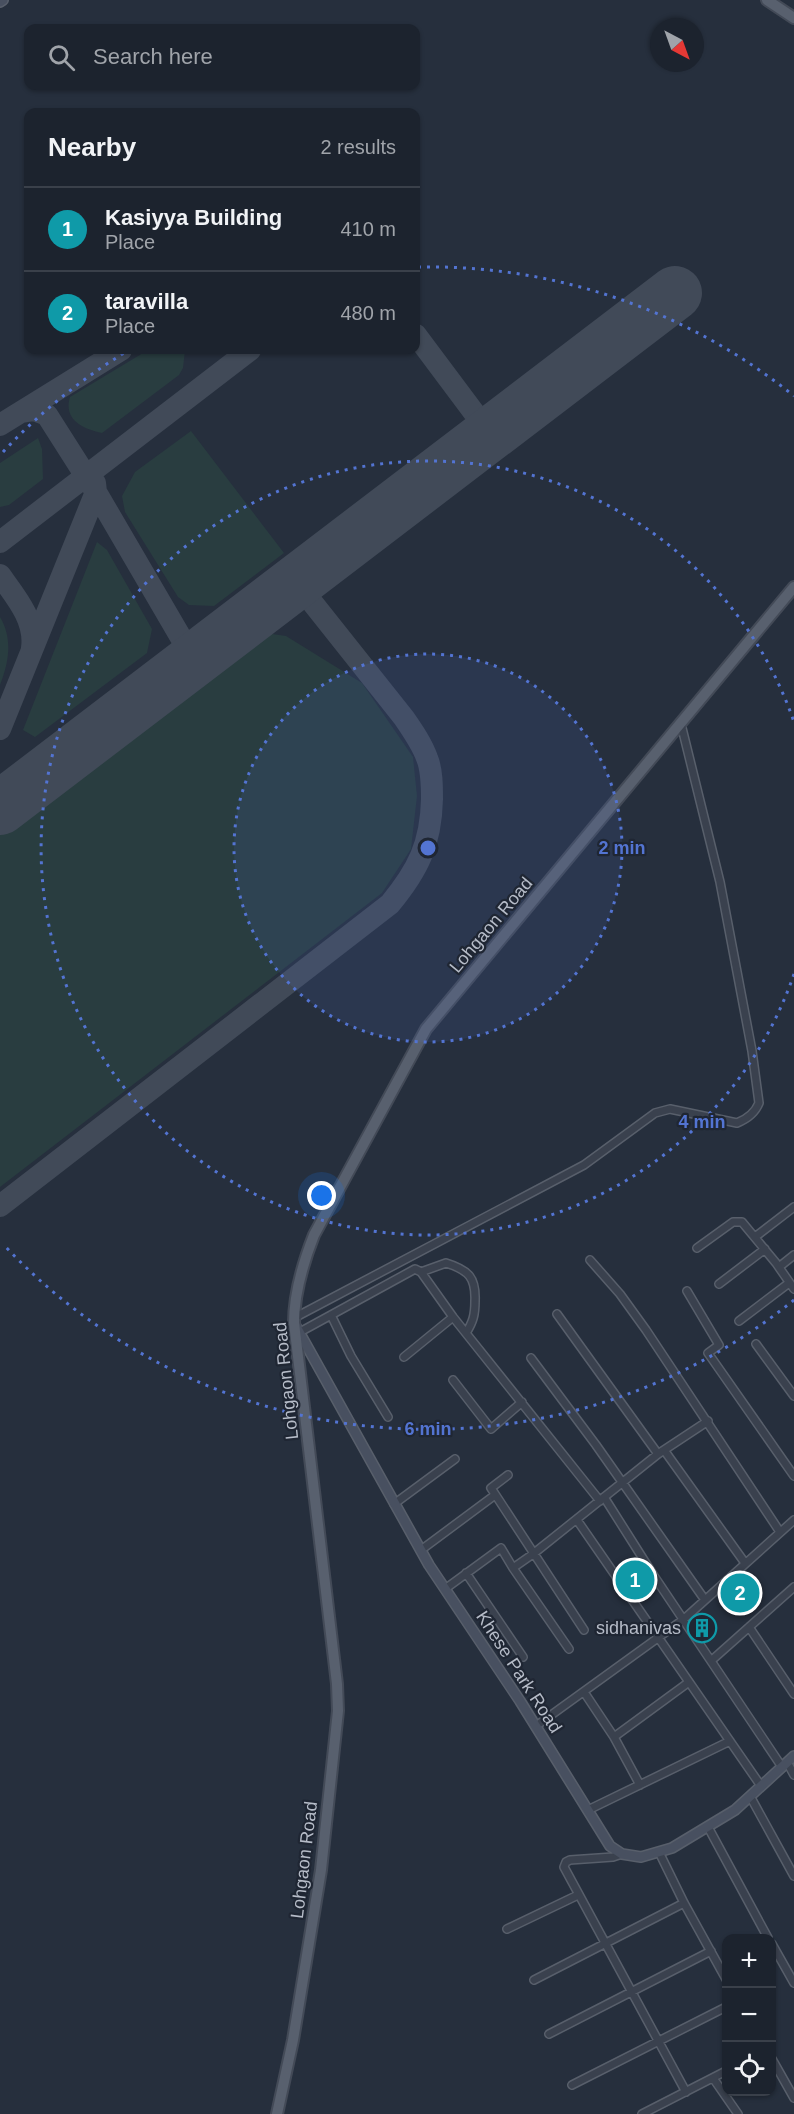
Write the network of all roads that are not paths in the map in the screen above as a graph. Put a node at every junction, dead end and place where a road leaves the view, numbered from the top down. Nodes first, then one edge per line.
1 (767, 0) edge
2 (794, 18) edge
3 (794, 587) edge
4 (681, 724) junction
5 (794, 1207) edge
6 (755, 1237) junction
7 (697, 1248) dead end
8 (765, 1249) junction
9 (794, 1256) edge
10 (590, 1260) dead end
11 (779, 1267) junction
12 (421, 1272) junction
13 (718, 1284) dead end
14 (792, 1286) edge
15 (687, 1291) dead end
16 (557, 1314) dead end
17 (331, 1315) junction
18 (453, 1317) junction
19 (740, 1321) dead end
20 (296, 1324) junction
21 (466, 1333) junction
22 (756, 1344) dead end
23 (404, 1357) dead end
24 (531, 1358) dead end
25 (453, 1380) dead end
26 (794, 1396) edge
27 (522, 1402) junction
28 (388, 1417) dead end
29 (708, 1421) junction
30 (661, 1452) junction
31 (455, 1459) dead end
32 (508, 1476) dead end
33 (794, 1476) edge
34 (622, 1483) junction
35 (495, 1495) junction
36 (602, 1499) junction
37 (394, 1504) junction
38 (577, 1520) junction
39 (794, 1520) edge
40 (780, 1532) junction
41 (421, 1550) junction
42 (533, 1554) junction
43 (745, 1563) junction
44 (513, 1568) junction
45 (466, 1573) junction
46 (444, 1589) junction
47 (792, 1592) edge
48 (705, 1600) junction
49 (684, 1619) junction
50 (749, 1627) junction
51 (584, 1630) dead end
52 (659, 1638) junction
53 (569, 1649) dead end
54 (523, 1657) dead end
55 (712, 1660) junction
56 (689, 1682) junction
57 (584, 1692) junction
58 (794, 1694) edge
59 (536, 1726) junction
60 (614, 1737) junction
61 (730, 1741) junction
62 (788, 1762) edge
63 (794, 1775) edge
64 (640, 1785) junction
65 (761, 1786) junction
66 (750, 1796) junction
67 (588, 1810) junction
68 (708, 1827) junction
69 (659, 1852) junction
70 (622, 1854) junction
71 (794, 1876) edge
72 (578, 1895) junction
73 (684, 1903) junction
74 (507, 1929) dead end
75 (766, 1934) edge
76 (604, 1942) junction
77 (711, 1951) junction
78 (776, 1952) edge
79 (722, 1972) edge
80 (534, 1980) dead end
81 (794, 1983) edge
82 (632, 1993) junction
83 (722, 2009) edge
84 (549, 2034) dead end
85 (658, 2040) junction
86 (776, 2067) edge
87 (722, 2073) edge
88 (713, 2078) junction
89 (572, 2085) dead end
90 (686, 2092) junction
91 (794, 2098) edge
92 (277, 2114) edge
93 (642, 2114) edge
94 (738, 2114) edge

1 - 2 main road
3 - 4 main road, Lohgaon Road
4 - 20 main road, Lohgaon Road
4 - 20 street
5 - 6 street
6 - 7 street
6 - 8 street
8 - 11 street
8 - 13 street
9 - 11 street
10 - 29 street
11 - 14 street
12 - 17 street
12 - 18 street
12 - 21 street
14 - 19 street
15 - 33 street
16 - 30 street
17 - 20 street
17 - 28 street
18 - 21 street
18 - 23 street
20 - 37 street, Khese Park Road
20 - 92 main road, Lohgaon Road
21 - 27 street
22 - 26 street
24 - 34 street
25 - 27 street
27 - 36 street
29 - 30 street
29 - 40 street
30 - 34 street
30 - 43 street
31 - 37 street
32 - 35 street
34 - 36 street
34 - 48 street
35 - 41 street
35 - 42 street
36 - 38 street
36 - 49 street
37 - 41 street, Khese Park Road
38 - 42 street
38 - 52 street
39 - 40 street
40 - 43 street
41 - 46 street, Khese Park Road
42 - 44 street
42 - 51 street
43 - 48 street
44 - 45 street
44 - 53 street
45 - 46 street
45 - 54 street
46 - 59 street, Khese Park Road
47 - 50 street
48 - 49 street
49 - 52 street
49 - 55 street
50 - 55 street
50 - 58 street
52 - 56 street
52 - 57 street
55 - 62 street
56 - 60 street
56 - 61 street
57 - 59 street
57 - 60 street
59 - 67 street, Khese Park Road
60 - 64 street
61 - 64 street
61 - 65 street
62 - 63 street
62 - 65 street
64 - 67 street
65 - 66 street
66 - 68 street
66 - 71 street
67 - 70 street, Khese Park Road
68 - 69 street
68 - 75 street
69 - 70 street
69 - 73 street
70 - 72 street
72 - 74 street
72 - 76 street
73 - 76 street
73 - 77 street
76 - 80 street
76 - 82 street
77 - 79 street
77 - 82 street
78 - 81 street
82 - 84 street
82 - 85 street
83 - 85 street
85 - 89 street
85 - 90 street
86 - 91 street
87 - 88 street
88 - 90 street
88 - 94 street
90 - 93 street

